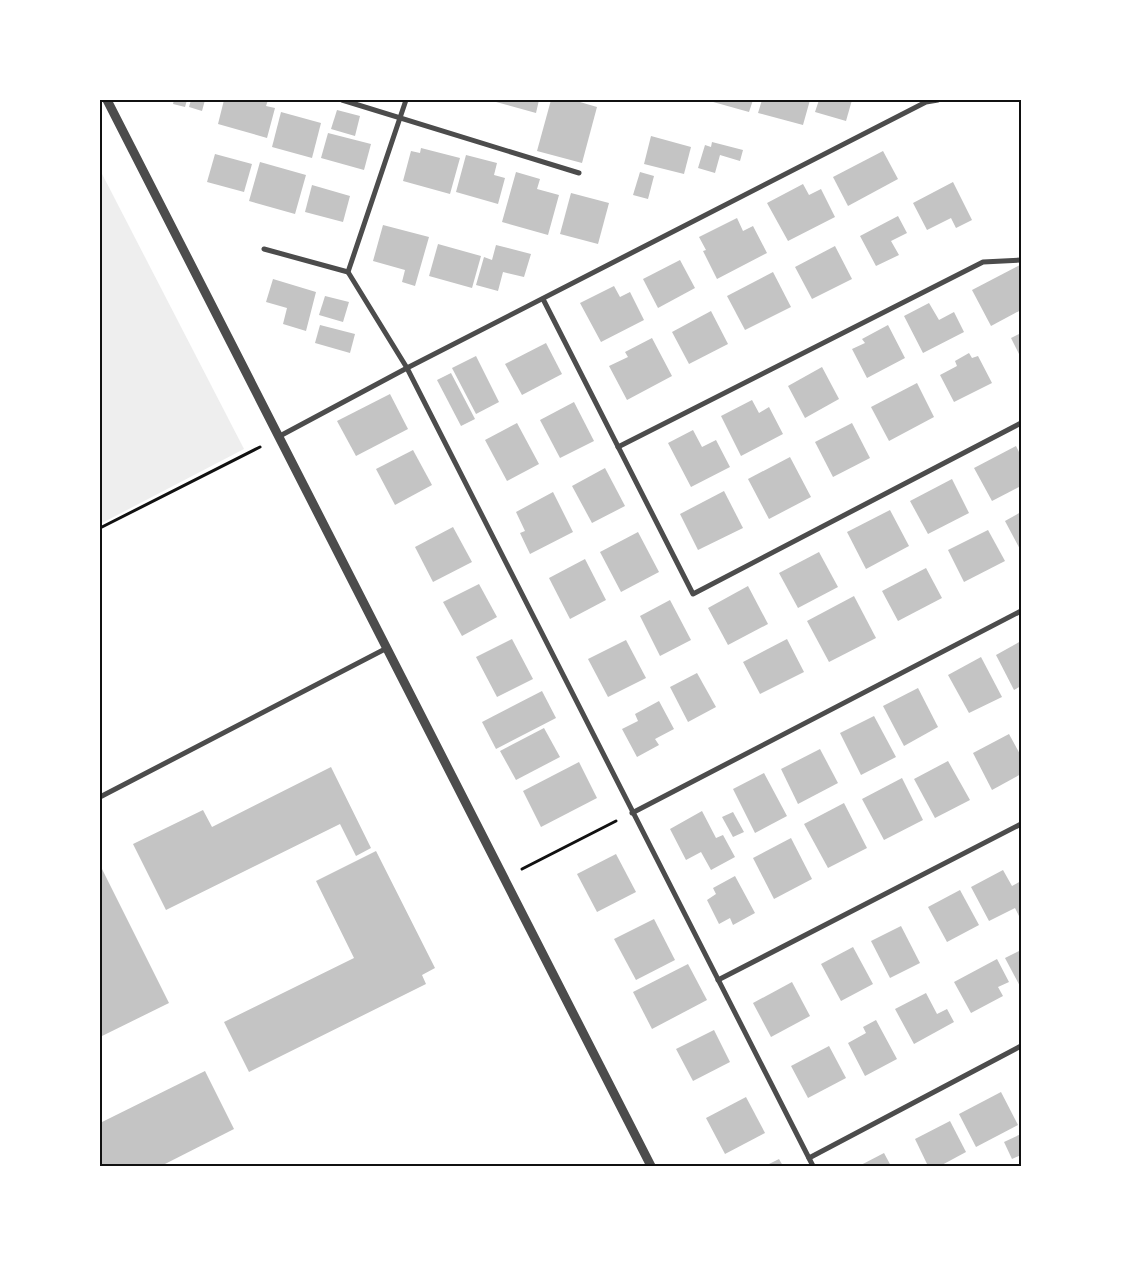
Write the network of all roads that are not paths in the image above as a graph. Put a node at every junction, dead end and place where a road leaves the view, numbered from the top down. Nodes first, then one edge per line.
1 (106, 100) edge
2 (342, 100) edge
3 (406, 100) edge
4 (938, 100) edge
5 (925, 101) edge
6 (399, 118) junction
7 (579, 173) dead end
8 (264, 249) dead end
9 (1021, 260) edge
10 (348, 272) junction
11 (543, 299) junction
12 (407, 368) junction
13 (1021, 423) edge
14 (278, 437) junction
15 (618, 447) junction
16 (1021, 611) edge
17 (387, 648) junction
18 (100, 797) edge
19 (632, 813) junction
20 (1021, 824) edge
21 (718, 980) junction
22 (1021, 1046) edge
23 (809, 1158) junction
24 (652, 1166) edge
25 (813, 1166) edge

1 - 14 street
2 - 6 street
3 - 6 street
4 - 5 street
5 - 11 street
6 - 7 street
6 - 10 street
8 - 10 street
9 - 15 street
10 - 12 street
11 - 12 street
11 - 15 street
12 - 14 street
12 - 19 street
13 - 15 street
14 - 17 street
16 - 19 street
17 - 18 street
17 - 24 street
19 - 21 street
20 - 21 street
21 - 23 street
22 - 23 street
23 - 25 street

